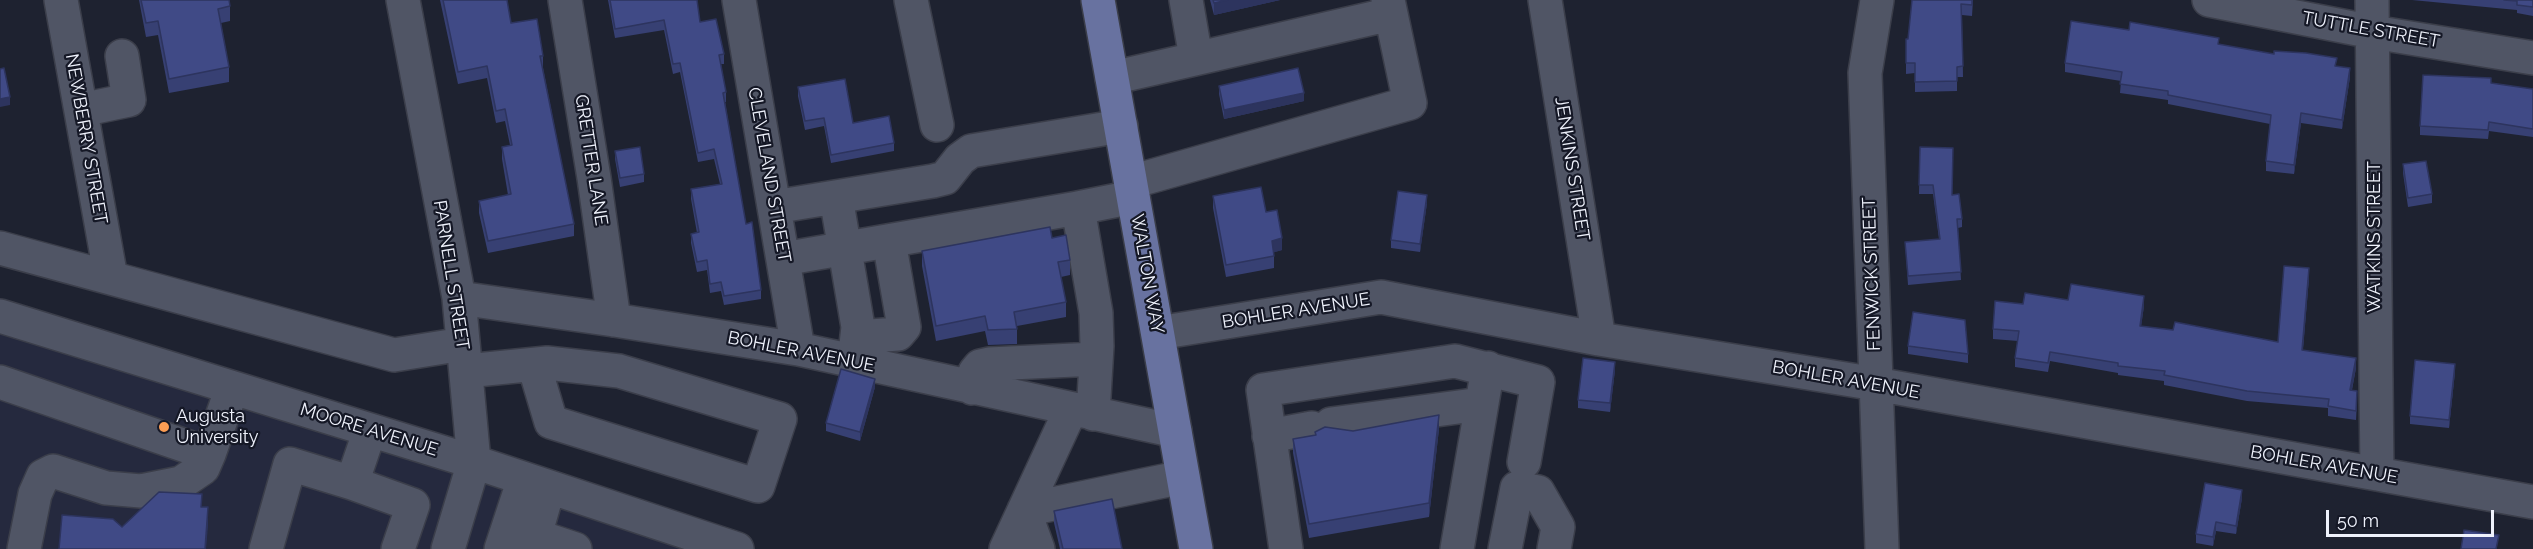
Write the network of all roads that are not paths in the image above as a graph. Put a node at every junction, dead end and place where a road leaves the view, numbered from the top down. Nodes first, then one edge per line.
1 (61, 0) edge
2 (402, 0) edge
3 (565, 0) edge
4 (739, 0) edge
5 (911, 0) edge
6 (1098, 0) edge
7 (1186, 0) edge
8 (1545, 0) edge
9 (1877, 0) edge
10 (2209, 0) edge
11 (2372, 0) edge
12 (1375, 9) edge
13 (2373, 32) junction
14 (122, 56) dead end
15 (1196, 58) junction
16 (2533, 58) edge
17 (1112, 78) junction
18 (81, 110) junction
19 (937, 125) dead end
20 (1120, 126) junction
21 (1132, 190) junction
22 (836, 197) junction
23 (774, 207) junction
24 (1078, 208) junction
25 (889, 241) junction
26 (0, 248) edge
27 (845, 248) junction
28 (783, 259) junction
29 (111, 278) junction
30 (459, 298) junction
31 (1462, 313) junction
32 (0, 316) edge
33 (614, 320) junction
34 (1158, 333) junction
35 (1599, 339) junction
36 (855, 349) junction
37 (798, 350) junction
38 (464, 357) junction
39 (1096, 360) junction
40 (1455, 362) junction
41 (534, 365) junction
42 (1488, 368) junction
43 (0, 382) edge
44 (1876, 384) junction
45 (232, 388) junction
46 (972, 388) junction
47 (1481, 404) junction
48 (1082, 412) junction
49 (370, 430) junction
50 (1175, 431) junction
51 (1269, 436) junction
52 (209, 454) junction
53 (474, 462) junction
54 (1524, 462) dead end
55 (2377, 474) junction
56 (1183, 477) junction
57 (352, 483) junction
58 (537, 483) junction
59 (2533, 502) edge
60 (1024, 510) junction
61 (530, 540) edge
62 (24, 549) edge
63 (266, 549) edge
64 (398, 549) edge
65 (448, 549) edge
66 (501, 549) edge
67 (575, 549) edge
68 (737, 549) edge
69 (1006, 549) edge
70 (1038, 549) edge
71 (1196, 549) edge
72 (1286, 549) edge
73 (1456, 549) edge
74 (1505, 549) edge
75 (1554, 549) edge
76 (1882, 549) edge

1 - 18 street, NEWBERRY STREET
2 - 30 street, PARNELL STREET
3 - 33 street, GRETTER LANE
4 - 23 street, CLEVELAND STREET
5 - 19 street
6 - 17 main road, WALTON WAY
7 - 15 street
8 - 35 street, JENKINS STREET
9 - 44 street, FENWICK STREET
10 - 13 street, TUTTLE STREET
11 - 13 street, WATKINS STREET
12 - 15 street
12 - 21 street
13 - 16 street, TUTTLE STREET
13 - 55 street, WATKINS STREET
14 - 18 street
15 - 17 street
17 - 20 main road, WALTON WAY
18 - 29 street, NEWBERRY STREET
20 - 21 main road, WALTON WAY
20 - 22 street
21 - 24 street
21 - 34 main road, WALTON WAY
22 - 23 street
22 - 27 street
23 - 28 street, CLEVELAND STREET
24 - 25 street
24 - 39 street
25 - 27 street
25 - 36 street
26 - 29 street
27 - 28 street
27 - 36 street
28 - 37 street, CLEVELAND STREET
29 - 38 street
30 - 33 street, BOHLER AVENUE
30 - 38 street, PARNELL STREET
31 - 34 street, BOHLER AVENUE
31 - 35 street, BOHLER AVENUE
31 - 40 street
32 - 45 street, MOORE AVENUE
33 - 37 street, BOHLER AVENUE
34 - 50 main road, WALTON WAY
35 - 44 street, BOHLER AVENUE
36 - 37 street, BOHLER AVENUE
36 - 46 street, BOHLER AVENUE
38 - 41 street
38 - 53 street, PARNELL STREET
39 - 46 street
39 - 48 street
40 - 42 street
40 - 51 street
41 - 41 street
42 - 47 street
42 - 54 street
43 - 52 street
44 - 55 street, BOHLER AVENUE
44 - 76 street, FENWICK STREET
45 - 49 street, MOORE AVENUE
45 - 52 street
46 - 48 street, BOHLER AVENUE
47 - 51 street
47 - 73 street
48 - 50 street, BOHLER AVENUE
48 - 60 street
49 - 53 street, MOORE AVENUE
49 - 57 street
50 - 56 main road, WALTON WAY
51 - 72 street
52 - 62 street
53 - 58 street, MOORE AVENUE
53 - 65 street, PARNELL STREET
55 - 59 street, BOHLER AVENUE
56 - 60 street
56 - 71 main road, WALTON WAY
57 - 63 street
57 - 64 street
58 - 61 street
58 - 66 street
58 - 68 street, MOORE AVENUE
60 - 69 street
60 - 70 street
61 - 67 street
74 - 75 street

